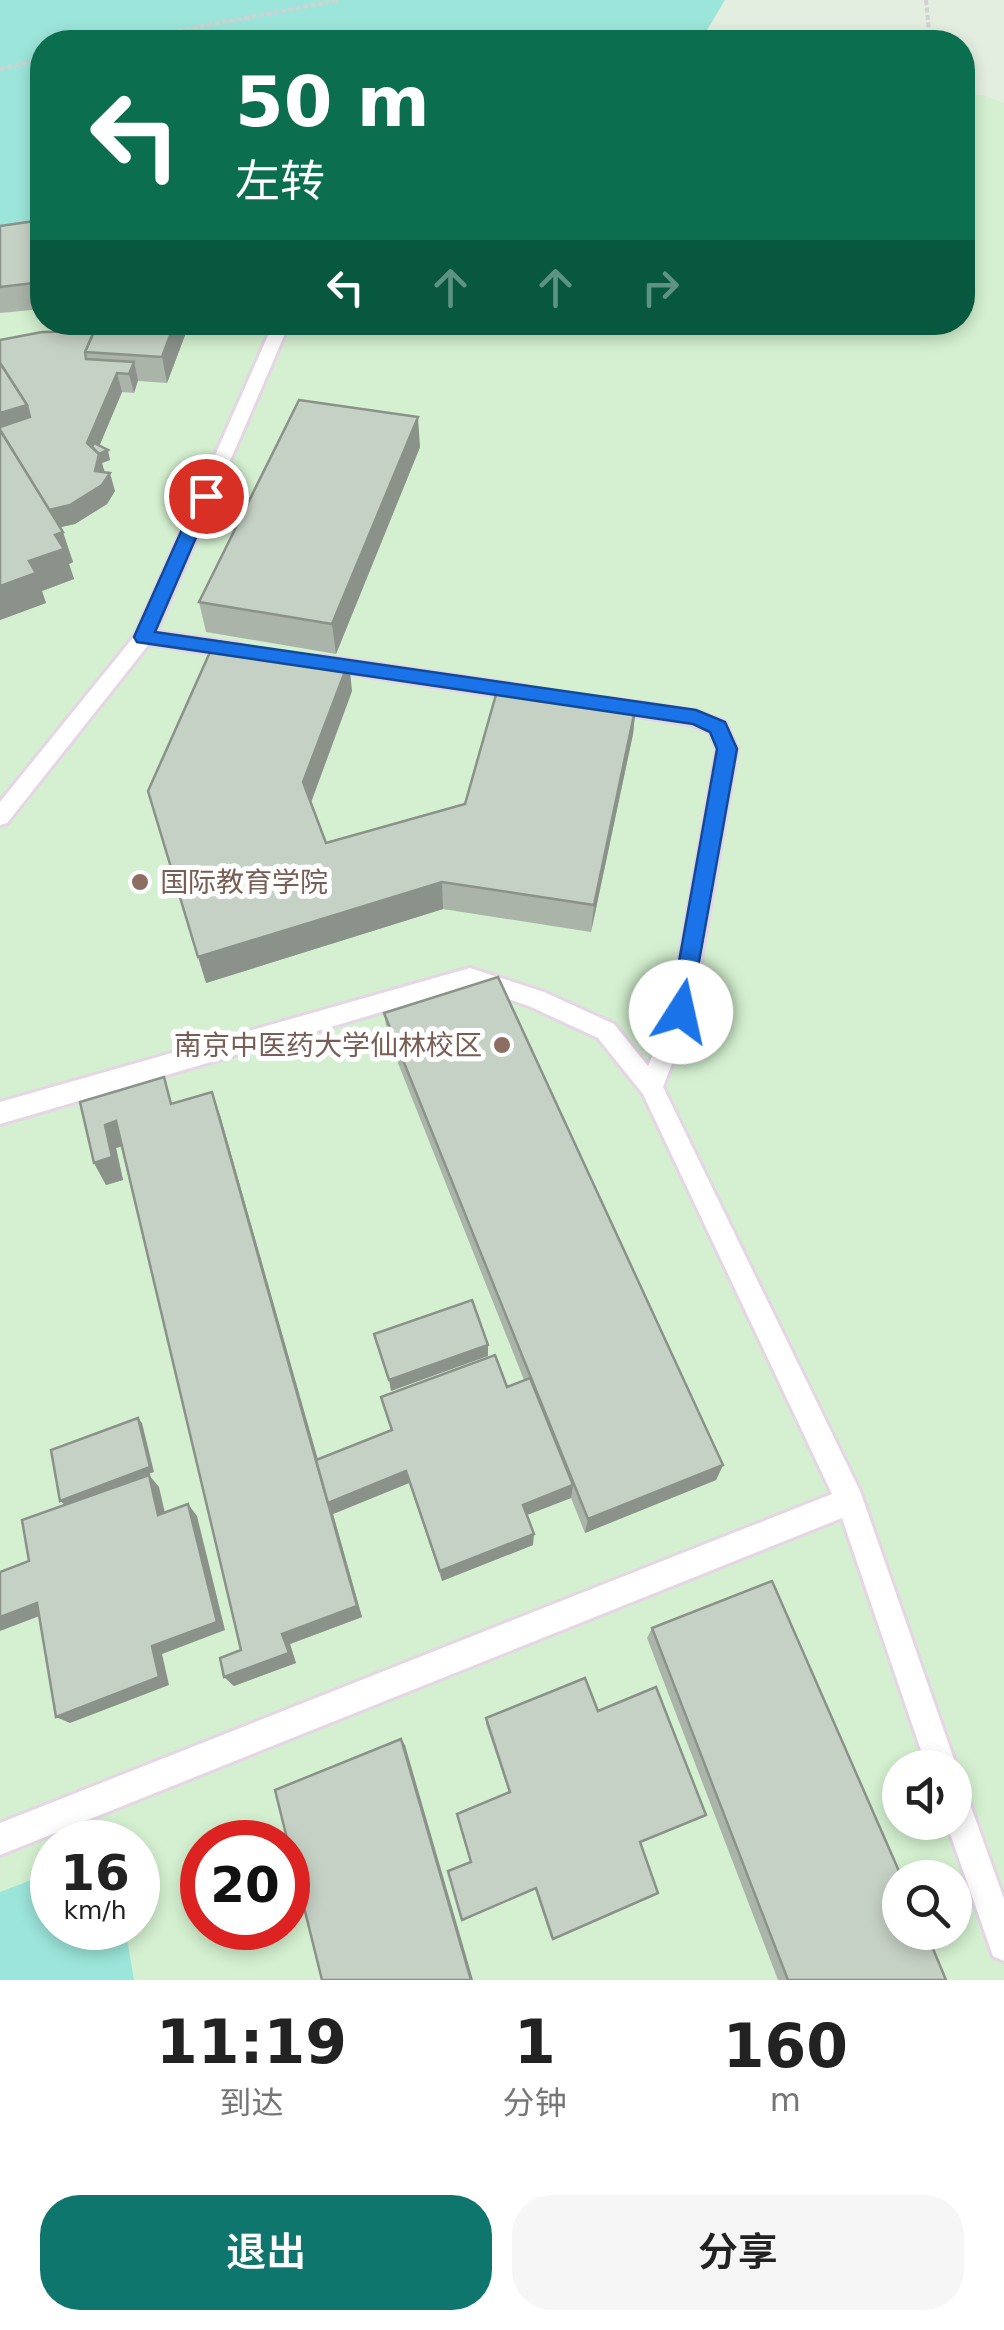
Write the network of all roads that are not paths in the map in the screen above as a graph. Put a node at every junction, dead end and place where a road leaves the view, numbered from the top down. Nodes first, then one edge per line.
1 (276, 335) edge
2 (144, 637) junction
3 (262, 654) edge
4 (301, 660) edge
5 (538, 694) edge
6 (577, 700) edge
7 (0, 816) edge
8 (651, 1086) junction
9 (0, 1113) edge
10 (850, 1501) junction
11 (936, 1750) edge
12 (0, 1839) edge
13 (968, 1840) edge
14 (1004, 1945) edge

1 - 2 lane
2 - 3 lane
2 - 7 lane
4 - 5 lane
6 - 8 lane
8 - 9 lane
8 - 10 lane
10 - 11 lane
10 - 12 lane
13 - 14 lane

